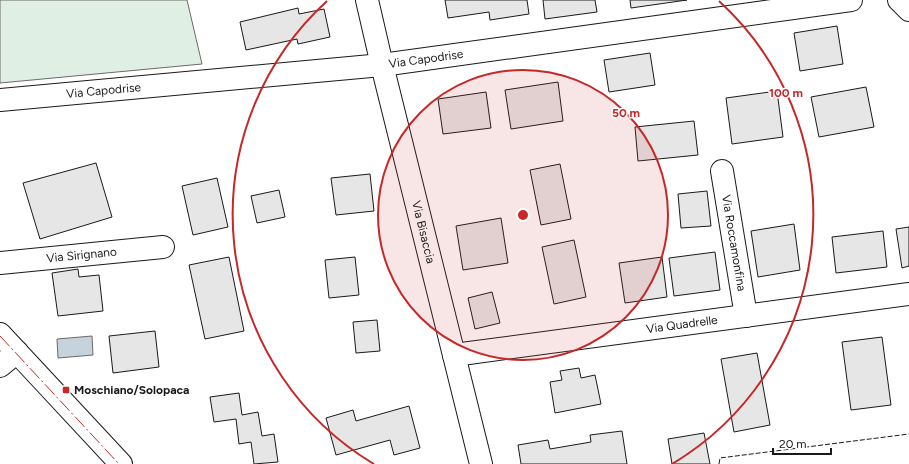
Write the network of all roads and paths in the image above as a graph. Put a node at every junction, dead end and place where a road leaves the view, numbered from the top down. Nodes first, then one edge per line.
1 (367, 0) edge
2 (851, 0) edge
3 (899, 0) edge
4 (909, 10) edge
5 (382, 65) junction
6 (0, 100) edge
7 (722, 171) dead end
8 (163, 247) dead end
9 (0, 263) edge
10 (909, 294) edge
11 (746, 316) junction
12 (0, 334) edge
13 (17, 352) junction
14 (454, 355) junction
15 (0, 366) edge
16 (121, 464) edge
17 (481, 464) edge

1 - 5 street, Via Bisaccia
2 - 5 street, Via Capodrise
3 - 4 street
5 - 6 street, Via Capodrise
5 - 14 street, Via Bisaccia
7 - 11 street, Via Roccamonfina
8 - 9 street, Via Sirignano
10 - 11 street, Via Quadrelle
11 - 14 street, Via Quadrelle
12 - 13 street
13 - 15 street
13 - 16 street
14 - 17 street, Via Bisaccia

